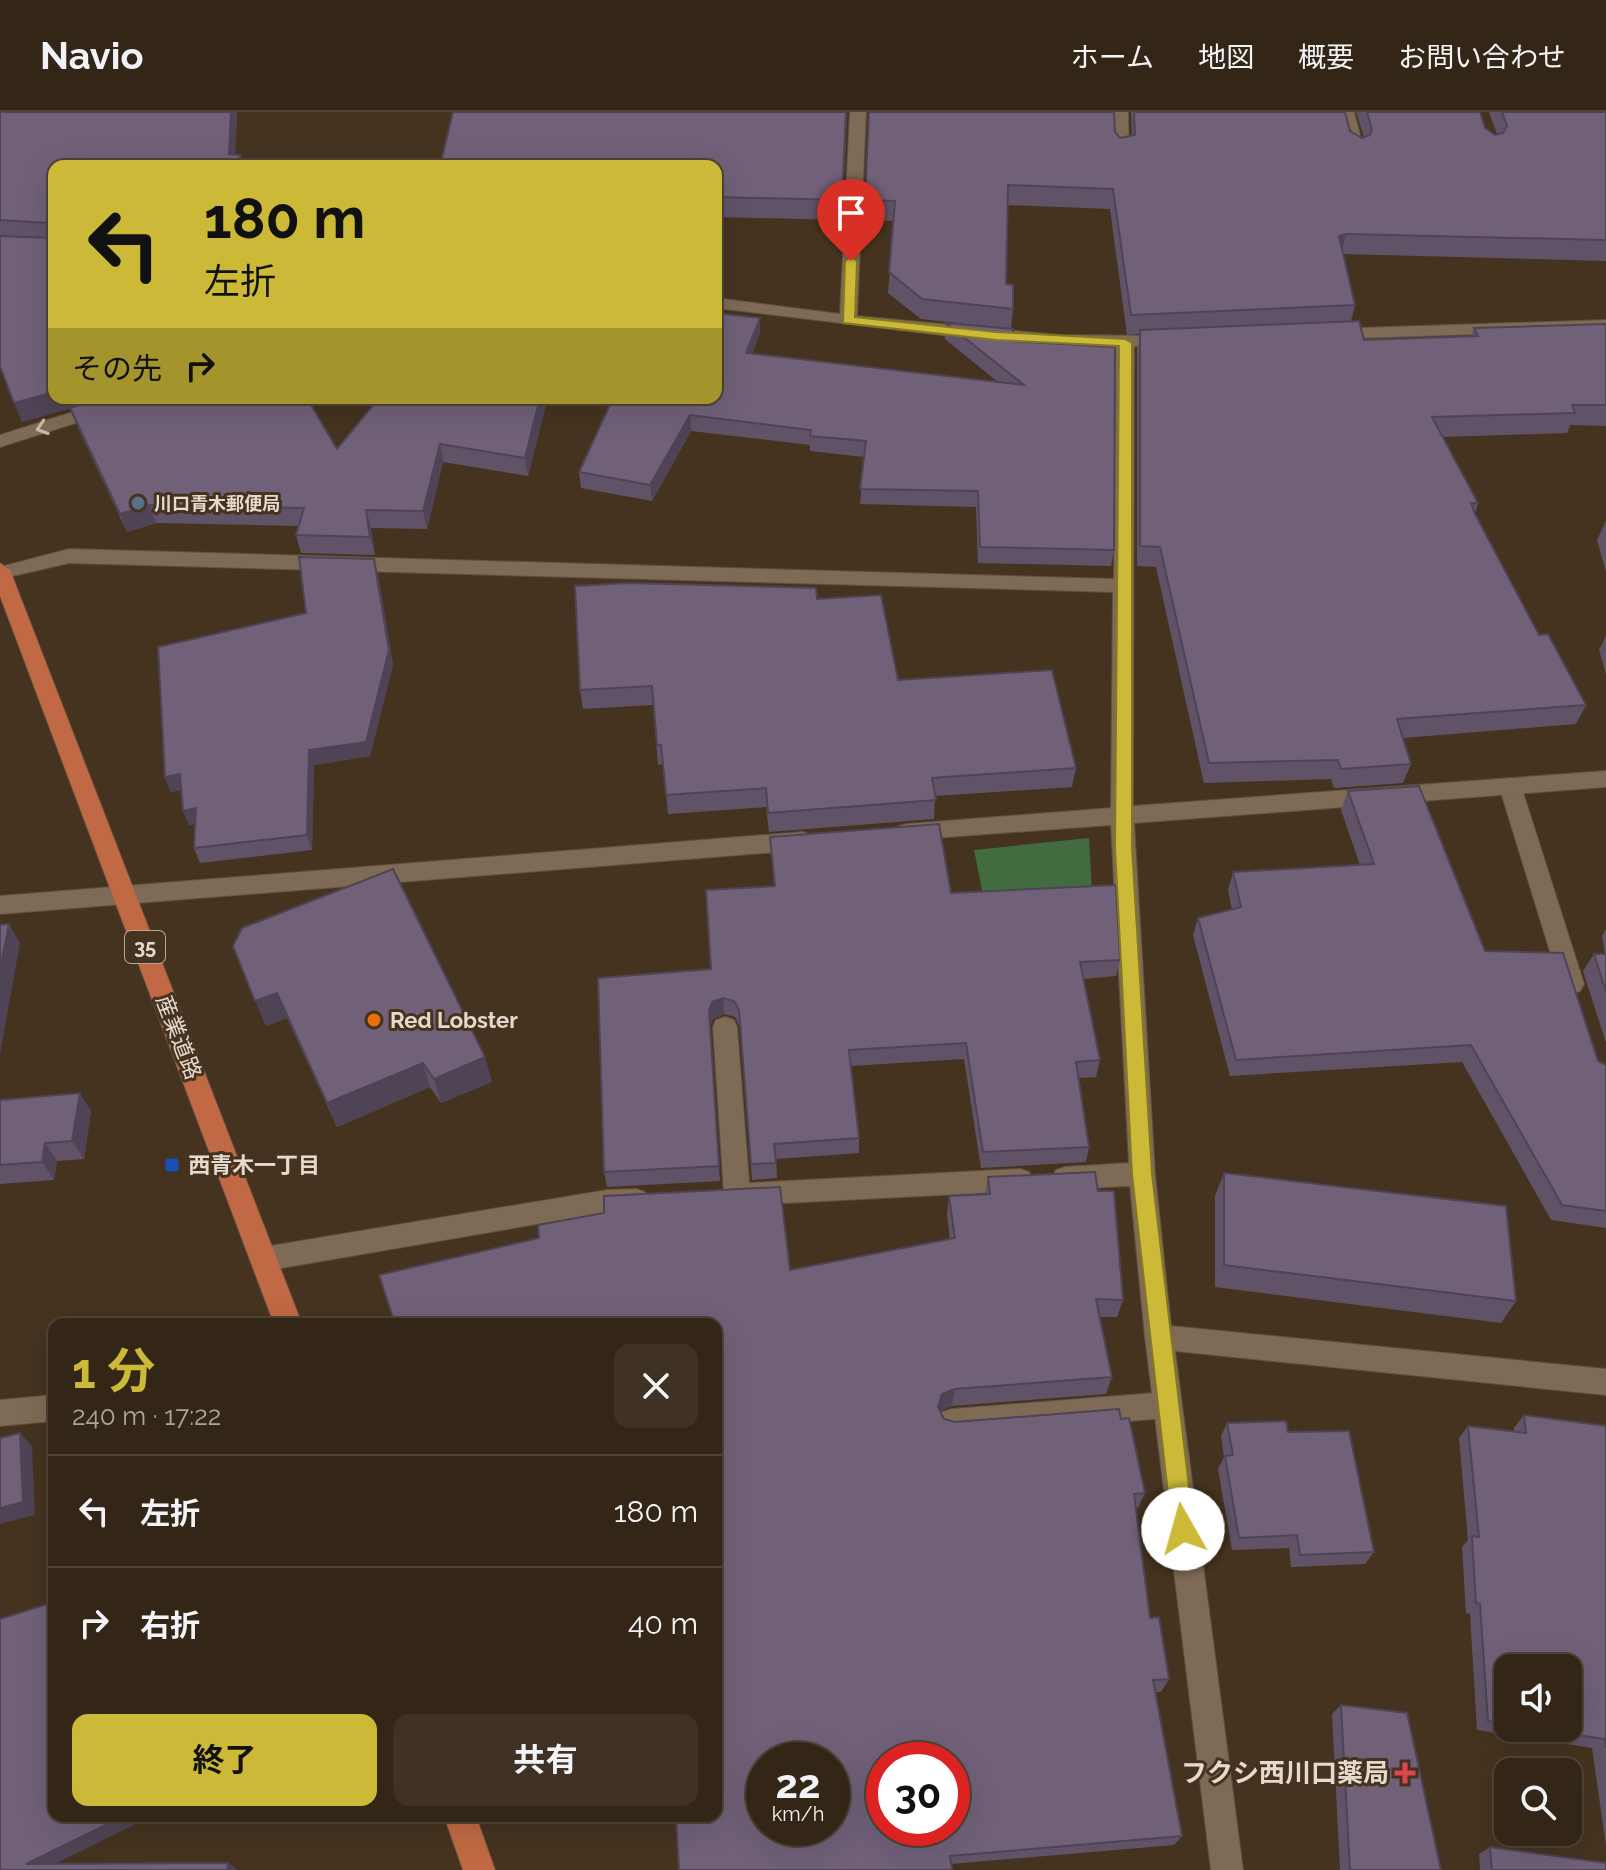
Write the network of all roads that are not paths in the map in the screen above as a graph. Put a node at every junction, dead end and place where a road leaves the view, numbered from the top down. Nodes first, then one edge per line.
1 (858, 112) edge
2 (1120, 112) edge
3 (1346, 112) edge
4 (1356, 150) edge
5 (1123, 152) edge
6 (722, 304) edge
7 (848, 321) junction
8 (1606, 325) edge
9 (1313, 334) edge
10 (1188, 340) edge
11 (1125, 343) junction
12 (117, 404) edge
13 (0, 441) edge
14 (0, 572) edge
15 (1124, 586) junction
16 (1606, 779) edge
17 (1510, 786) junction
18 (1122, 815) junction
19 (889, 834) edge
20 (825, 839) edge
21 (126, 896) junction
22 (0, 905) edge
23 (1580, 1011) edge
24 (725, 1027) edge
25 (1142, 1174) junction
26 (737, 1194) junction
27 (708, 1196) edge
28 (664, 1198) edge
29 (264, 1259) junction
30 (286, 1318) edge
31 (1159, 1337) junction
32 (1606, 1382) edge
33 (1167, 1405) junction
34 (48, 1409) edge
35 (0, 1413) edge
36 (952, 1422) edge
37 (462, 1822) edge
38 (479, 1870) edge
39 (1227, 1870) edge

1 - 7 street
2 - 5 street
3 - 4 street
6 - 7 street
7 - 11 street
8 - 9 street
10 - 11 street
11 - 15 street
12 -> 13 street
14 - 15 street
14 - 21 main road, 産業道路 / 35
15 - 18 street
16 - 17 street
17 - 18 street
17 - 23 street
18 - 19 street
18 - 25 street
20 - 21 street
21 - 22 street
21 - 29 main road, 産業道路 / 35
24 - 26 street
25 - 26 street
25 - 31 street
26 - 27 street
28 - 29 street
29 - 30 main road, 産業道路 / 35
31 - 32 street
31 - 33 street
33 - 36 street
33 - 39 street
34 - 35 street
37 - 38 main road

